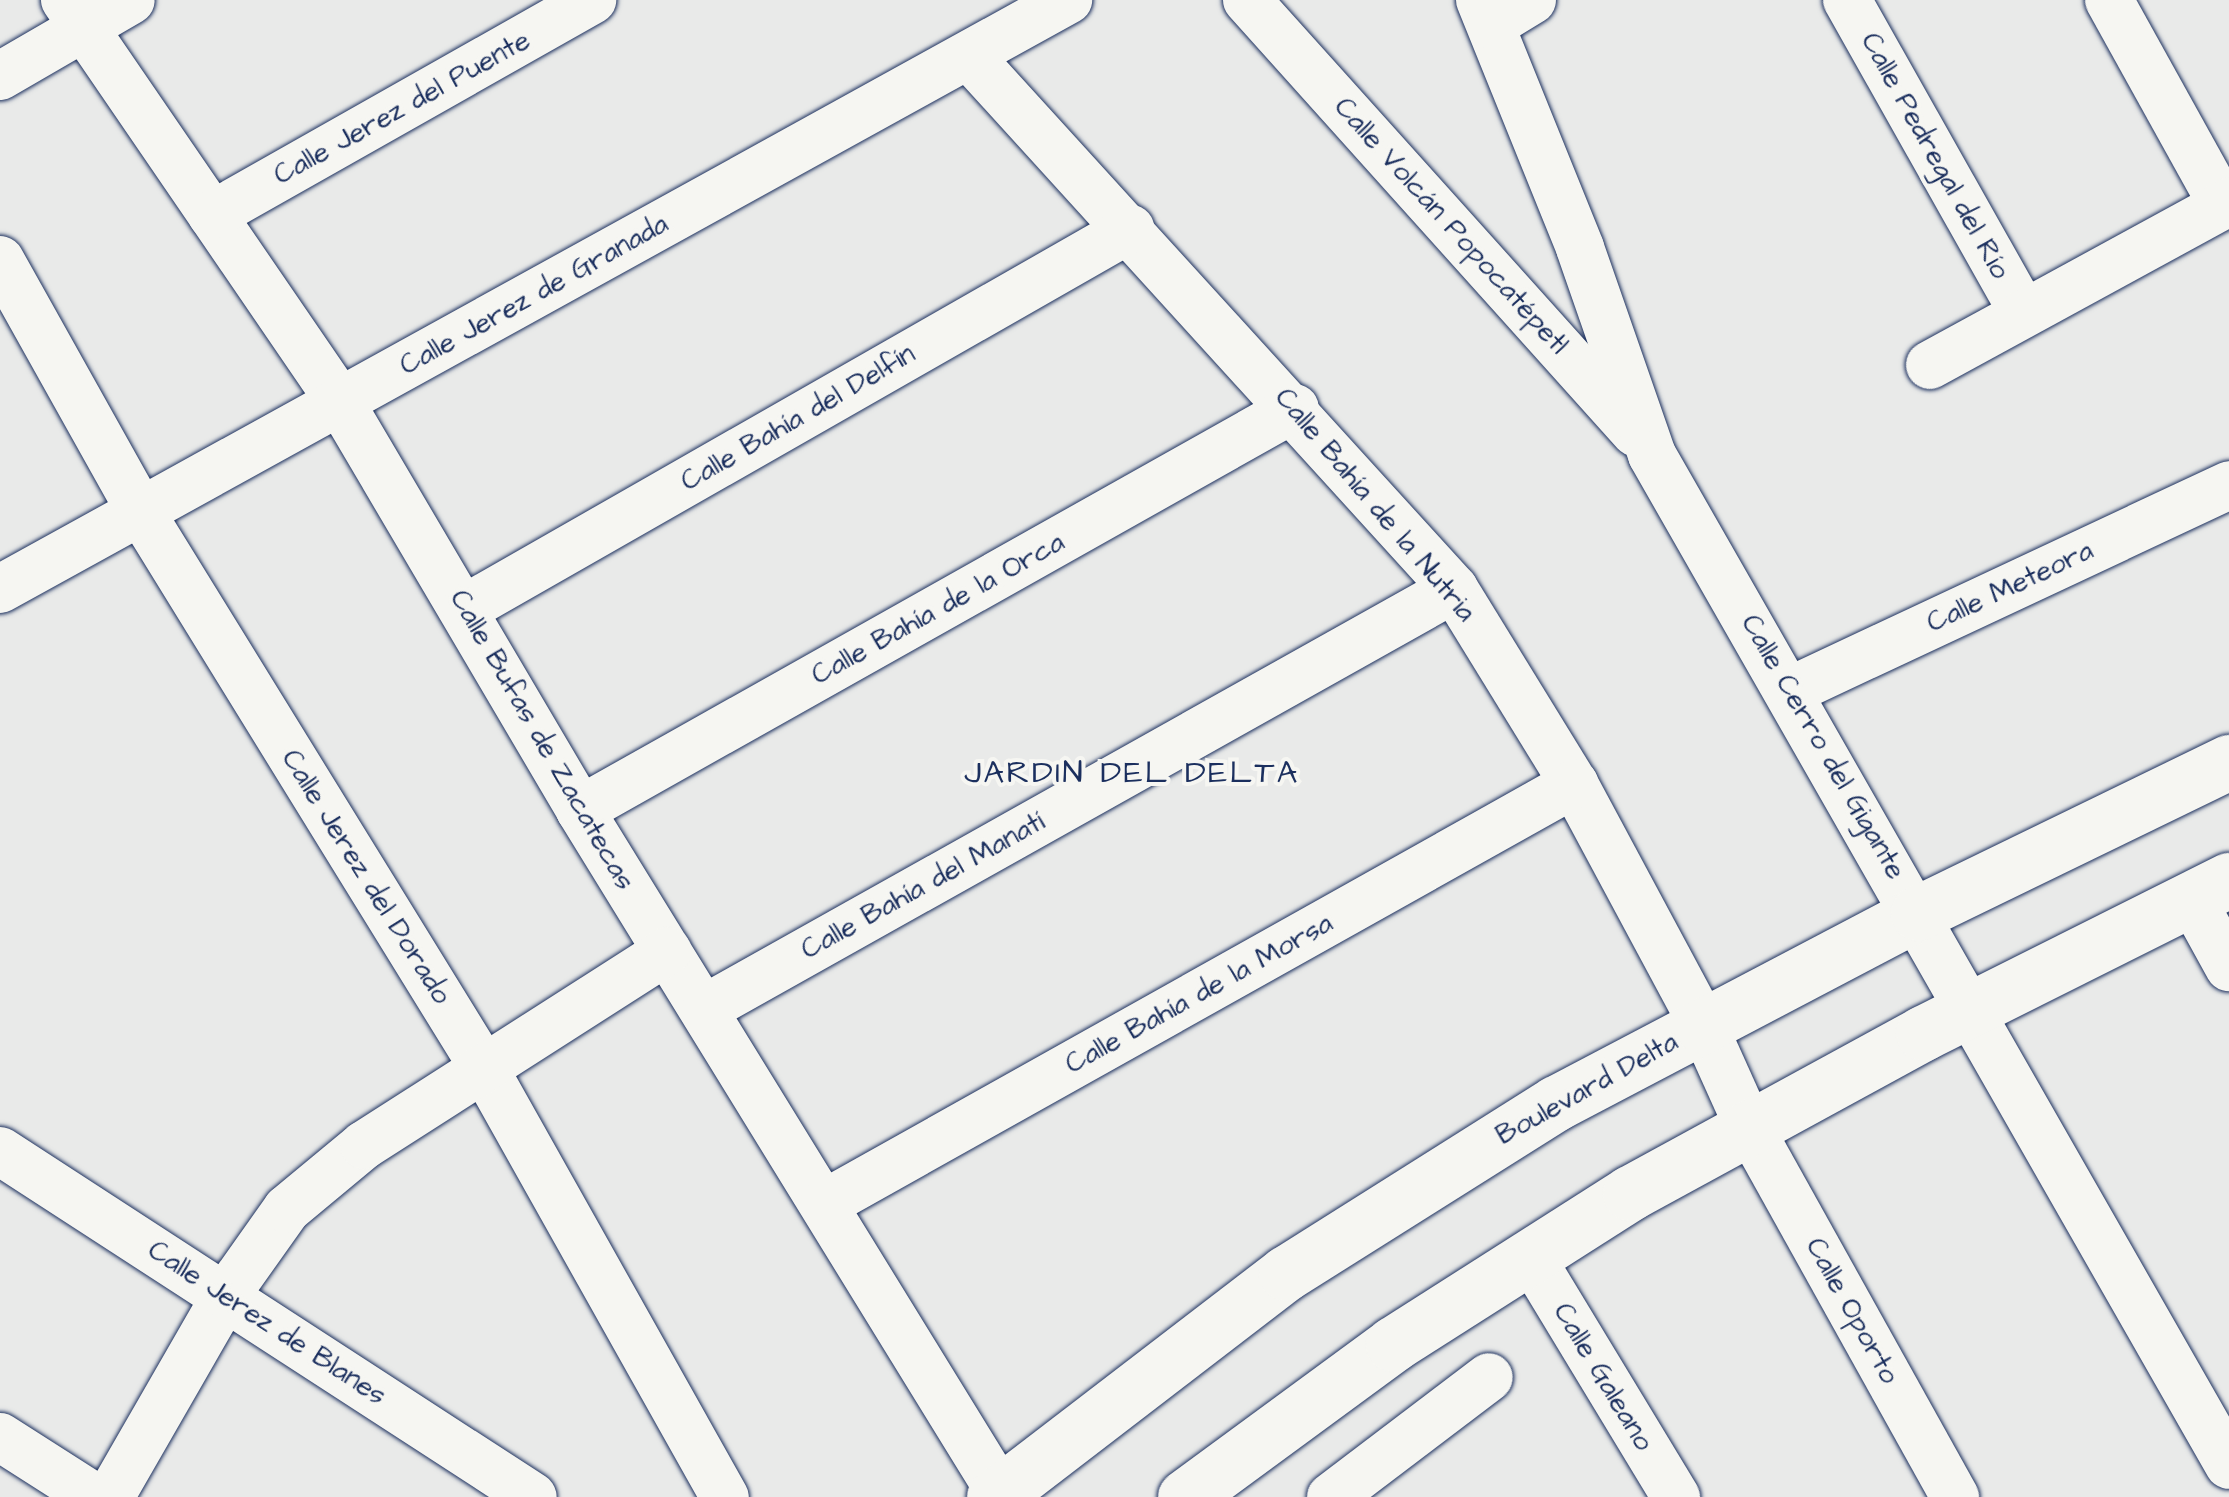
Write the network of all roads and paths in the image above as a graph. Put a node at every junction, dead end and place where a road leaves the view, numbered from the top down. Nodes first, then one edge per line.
1 (131, 0) edge
2 (592, 0) edge
3 (1068, 0) edge
4 (1247, 0) edge
5 (1532, 0) edge
6 (1847, 0) edge
7 (2109, 0) edge
8 (74, 13) edge
9 (1486, 13) edge
10 (969, 56) junction
11 (0, 76) edge
12 (2226, 204) edge
13 (212, 215) junction
14 (1130, 229) junction
15 (0, 260) edge
16 (2023, 312) junction
17 (1930, 365) dead end
18 (340, 402) junction
19 (1295, 408) junction
20 (1652, 455) junction
21 (2229, 485) edge
22 (142, 514) junction
23 (1454, 589) junction
24 (0, 590) edge
25 (466, 608) junction
26 (1792, 690) junction
27 (2229, 762) edge
28 (1574, 784) junction
29 (580, 810) junction
30 (2210, 889) edge
31 (1918, 913) junction
32 (667, 950) junction
33 (2229, 967) edge
34 (706, 1008) junction
35 (1967, 1010) junction
36 (1703, 1025) junction
37 (485, 1070) junction
38 (1748, 1125) junction
39 (0, 1151) edge
40 (824, 1204) junction
41 (1530, 1256) junction
42 (226, 1295) junction
43 (1489, 1377) dead end
44 (0, 1437) edge
45 (2229, 1465) edge
46 (1214, 1489) edge
47 (999, 1495) edge
48 (94, 1497) edge
49 (110, 1497) edge
50 (532, 1497) edge
51 (725, 1497) edge
52 (1331, 1497) edge
53 (1676, 1497) edge
54 (1955, 1497) edge

1 - 8 street
2 - 13 street, Calle Jerez del Puente
3 - 10 street, Calle Jerez de Granada
4 - 20 street, Calle Volcán Popocatépetl
5 - 9 street
6 - 16 street, Calle Pedregal del Río
7 - 12 street
8 - 11 street
8 - 13 street, Calle Bufas de Zacatecas
9 - 20 street, Calle Cerro del Gigante
10 - 14 street, Calle Bahía de la Nutria
10 - 18 street, Calle Jerez de Granada
12 - 16 street
13 - 18 street, Calle Bufas de Zacatecas
14 - 19 street, Calle Bahía de la Nutria
14 - 25 street, Calle Bahía del Delfín
15 - 22 street, Calle Jerez del Dorado
16 - 17 street
18 - 22 street, Calle Jerez de Granada
18 - 25 street, Calle Bufas de Zacatecas
19 - 23 street, Calle Bahía de la Nutria
19 - 29 street, Calle Bahía de la Orca
20 - 26 street, Calle Cerro del Gigante
21 - 26 street, Calle Meteora
22 - 24 street, Calle Jerez de Granada
22 - 37 street, Calle Jerez del Dorado
23 - 28 street, Calle Bahía de la Nutria
23 - 34 street, Calle Bahía del Manatí
25 - 29 street, Calle Bufas de Zacatecas
26 - 31 street, Calle Cerro del Gigante
27 - 31 main road, Boulevard Delta
28 - 36 street, Calle Bahía de la Nutria
28 - 40 street, Calle Bahía de la Morsa
29 - 32 street, Calle Bufas de Zacatecas
30 - 33 street
30 - 35 main road
31 - 35 street, Calle Cerro del Gigante
31 - 36 main road, Boulevard Delta
32 - 34 street, Calle Bufas de Zacatecas
32 - 37 street
34 - 40 street, Calle Bufas de Zacatecas
35 - 38 main road
35 - 45 street, Calle Cerro del Gigante
36 - 38 street, Calle Bahía de la Nutria
36 - 47 main road, Boulevard Delta
37 - 42 street
37 - 51 street, Calle Jerez del Dorado
38 - 41 main road
38 - 54 street, Calle Oporto
39 - 42 street, Calle Jerez de Blanes
40 - 47 street, Calle Bufas de Zacatecas
41 - 46 main road
41 - 53 street, Calle Galeano
42 - 49 street
42 - 50 street, Calle Jerez de Blanes
43 - 52 street
44 - 48 street

